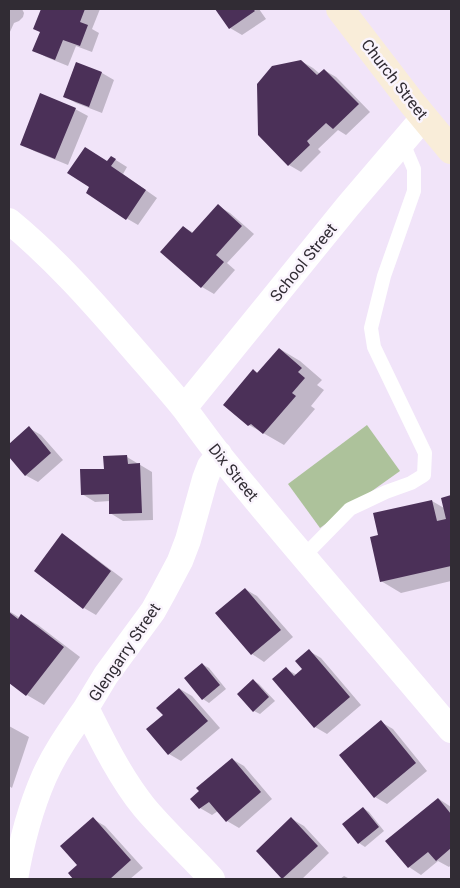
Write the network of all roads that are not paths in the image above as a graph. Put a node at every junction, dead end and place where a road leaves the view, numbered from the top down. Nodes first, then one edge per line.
1 (340, 9) edge
2 (424, 117) junction
3 (402, 142) junction
4 (451, 150) edge
5 (9, 221) edge
6 (184, 408) junction
7 (219, 454) junction
8 (304, 556) junction
9 (86, 708) junction
10 (451, 730) edge
11 (15, 879) edge
12 (212, 879) edge

1 - 2 main road, Church Street
2 - 3 street, School Street
2 - 4 main road, Church Street
3 - 6 street, School Street
3 - 8 lane
5 - 6 street, Dix Street
6 - 7 street, Dix Street
7 - 8 street, Dix Street
7 - 9 street, Glengarry Street
8 - 10 street, Dix Street
9 - 11 street
9 - 12 street, Glengarry Street

